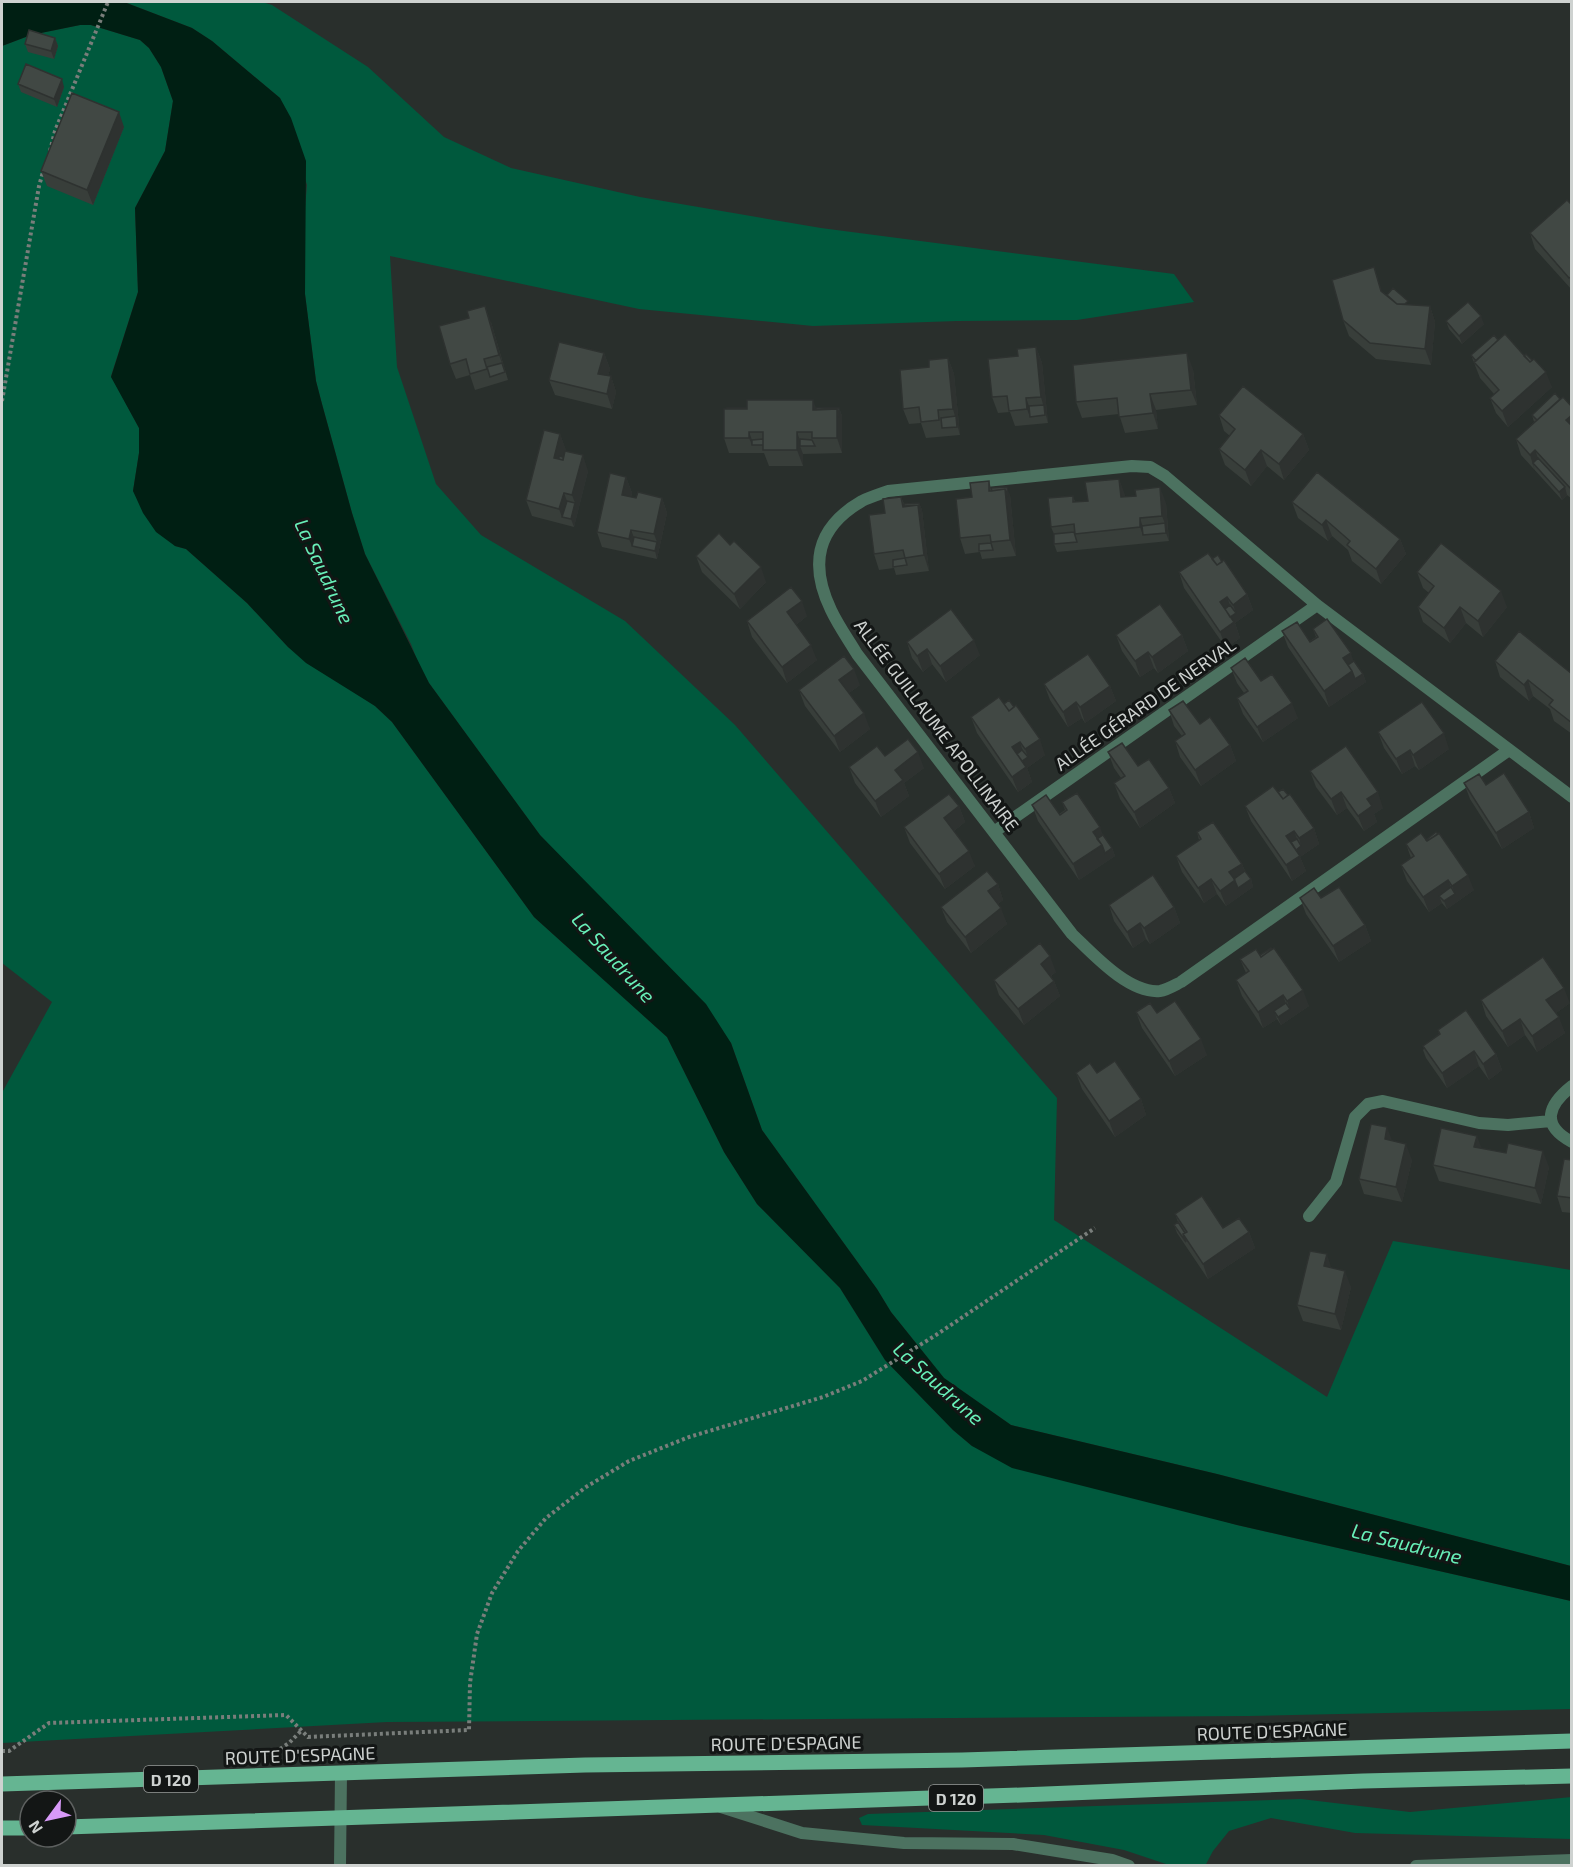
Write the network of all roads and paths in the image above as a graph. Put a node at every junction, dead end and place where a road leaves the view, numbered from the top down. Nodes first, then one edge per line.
1 (108, 2) edge
2 (49, 153) edge
3 (46, 164) edge
4 (2, 402) edge
5 (1317, 605) junction
6 (1509, 750) junction
7 (1572, 797) edge
8 (994, 832) junction
9 (1572, 1086) edge
10 (1551, 1121) junction
11 (1572, 1142) edge
12 (1309, 1216) dead end
13 (1095, 1228) dead end
14 (302, 1730) junction
15 (1572, 1741) edge
16 (2, 1751) edge
17 (277, 1751) dead end
18 (341, 1773) junction
19 (1572, 1776) edge
20 (2, 1784) edge
21 (717, 1806) junction
22 (340, 1819) junction
23 (78, 1827) edge
24 (2, 1828) edge
25 (18, 1828) edge
26 (1572, 1860) edge
27 (340, 1866) edge
28 (1128, 1866) edge
29 (1416, 1866) edge

1 - 2 path
3 - 4 path
5 - 6 street, ALLÉE GUILLAUME APOLLINAIRE
5 - 8 street, ALLÉE GÉRARD DE NERVAL
5 - 8 street, ALLÉE GUILLAUME APOLLINAIRE
6 - 7 street, ALLÉE GUILLAUME APOLLINAIRE
6 - 8 street, ALLÉE GUILLAUME APOLLINAIRE
9 - 10 street
10 - 11 street
10 - 12 street
13 - 14 path
14 - 16 path
14 - 17 path
15 - 18 main road, ROUTE D'ESPAGNE / D 120
18 - 20 main road, ROUTE D'ESPAGNE / D 120
18 - 22 street
19 - 21 main road, D 120
21 - 22 main road, D 120
21 - 28 street
22 - 23 main road, D 120
22 - 27 street
24 - 25 main road
26 - 29 street

